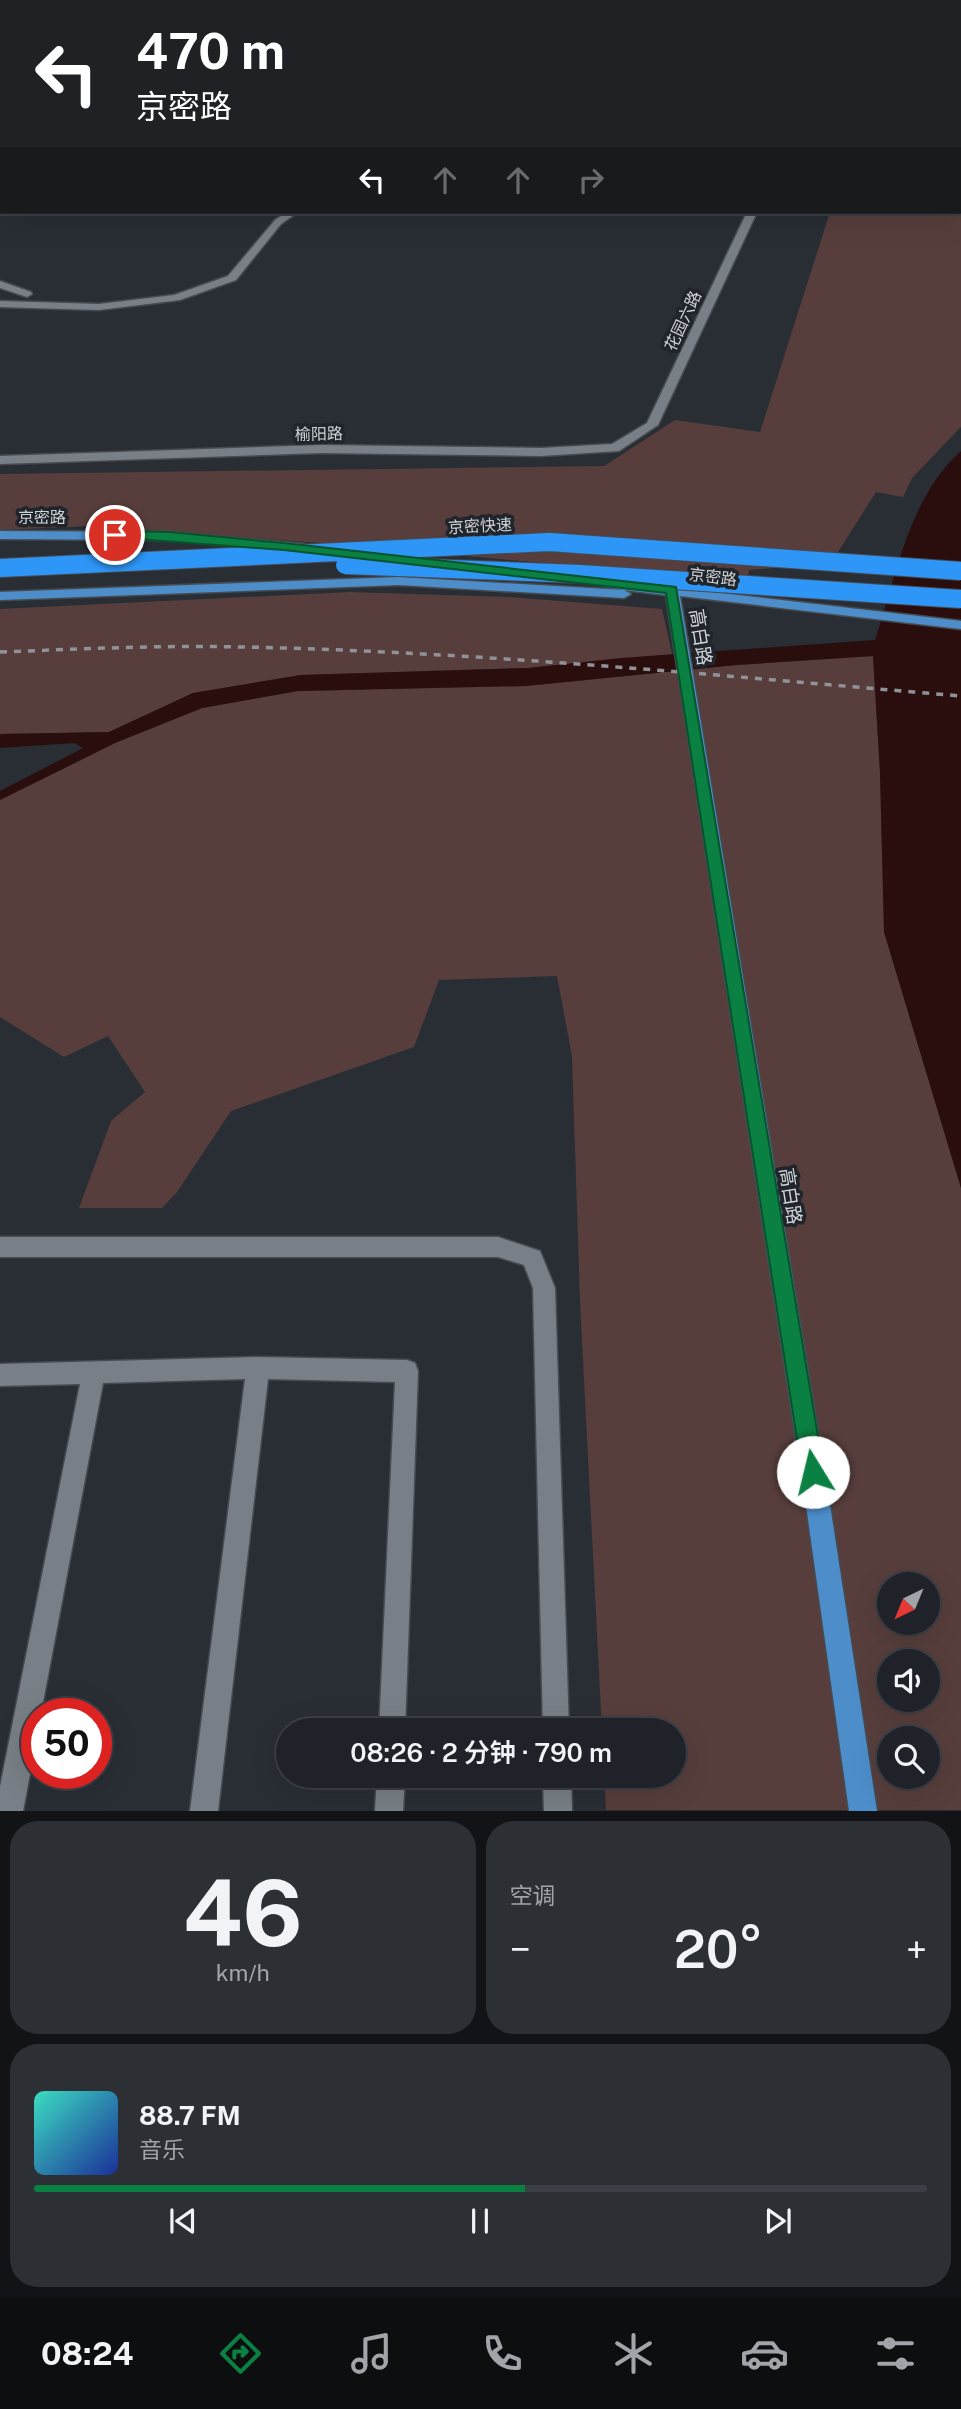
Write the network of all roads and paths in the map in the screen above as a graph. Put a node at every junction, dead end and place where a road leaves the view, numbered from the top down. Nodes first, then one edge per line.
1 (288, 214) edge
2 (751, 214) edge
3 (0, 284) edge
4 (27, 294) dead end
5 (0, 304) edge
6 (636, 437) joint
7 (0, 460) edge
8 (0, 535) edge
9 (0, 569) edge
10 (961, 571) edge
11 (672, 595) junction
12 (0, 596) edge
13 (961, 599) edge
14 (818, 612) junction
15 (961, 625) edge
16 (961, 634) edge
17 (0, 1247) edge
18 (258, 1368) junction
19 (94, 1372) junction
20 (0, 1375) edge
21 (393, 1718) edge
22 (556, 1718) edge
23 (390, 1788) edge
24 (557, 1788) edge
25 (9, 1811) edge
26 (204, 1811) edge
27 (389, 1811) edge
28 (558, 1811) edge
29 (863, 1811) edge

1 - 5 street
2 - 6 street, 花园六路
3 - 4 street
6 - 7 street, 榆阳路
8 - 11 main road, 京密路
9 - 10 highway, 京密快速, bridge
9 - 13 highway, 京密快速, bridge
11 - 12 main road, 京密路
11 - 14 main road, 京密路
11 - 29 main road, 高白路
14 - 15 main road, 京密路
14 - 16 main road, 京密路
17 - 22 street
18 - 19 street
18 - 21 street
18 - 26 street
19 - 20 street
19 - 25 street
23 - 27 street
24 - 28 street

